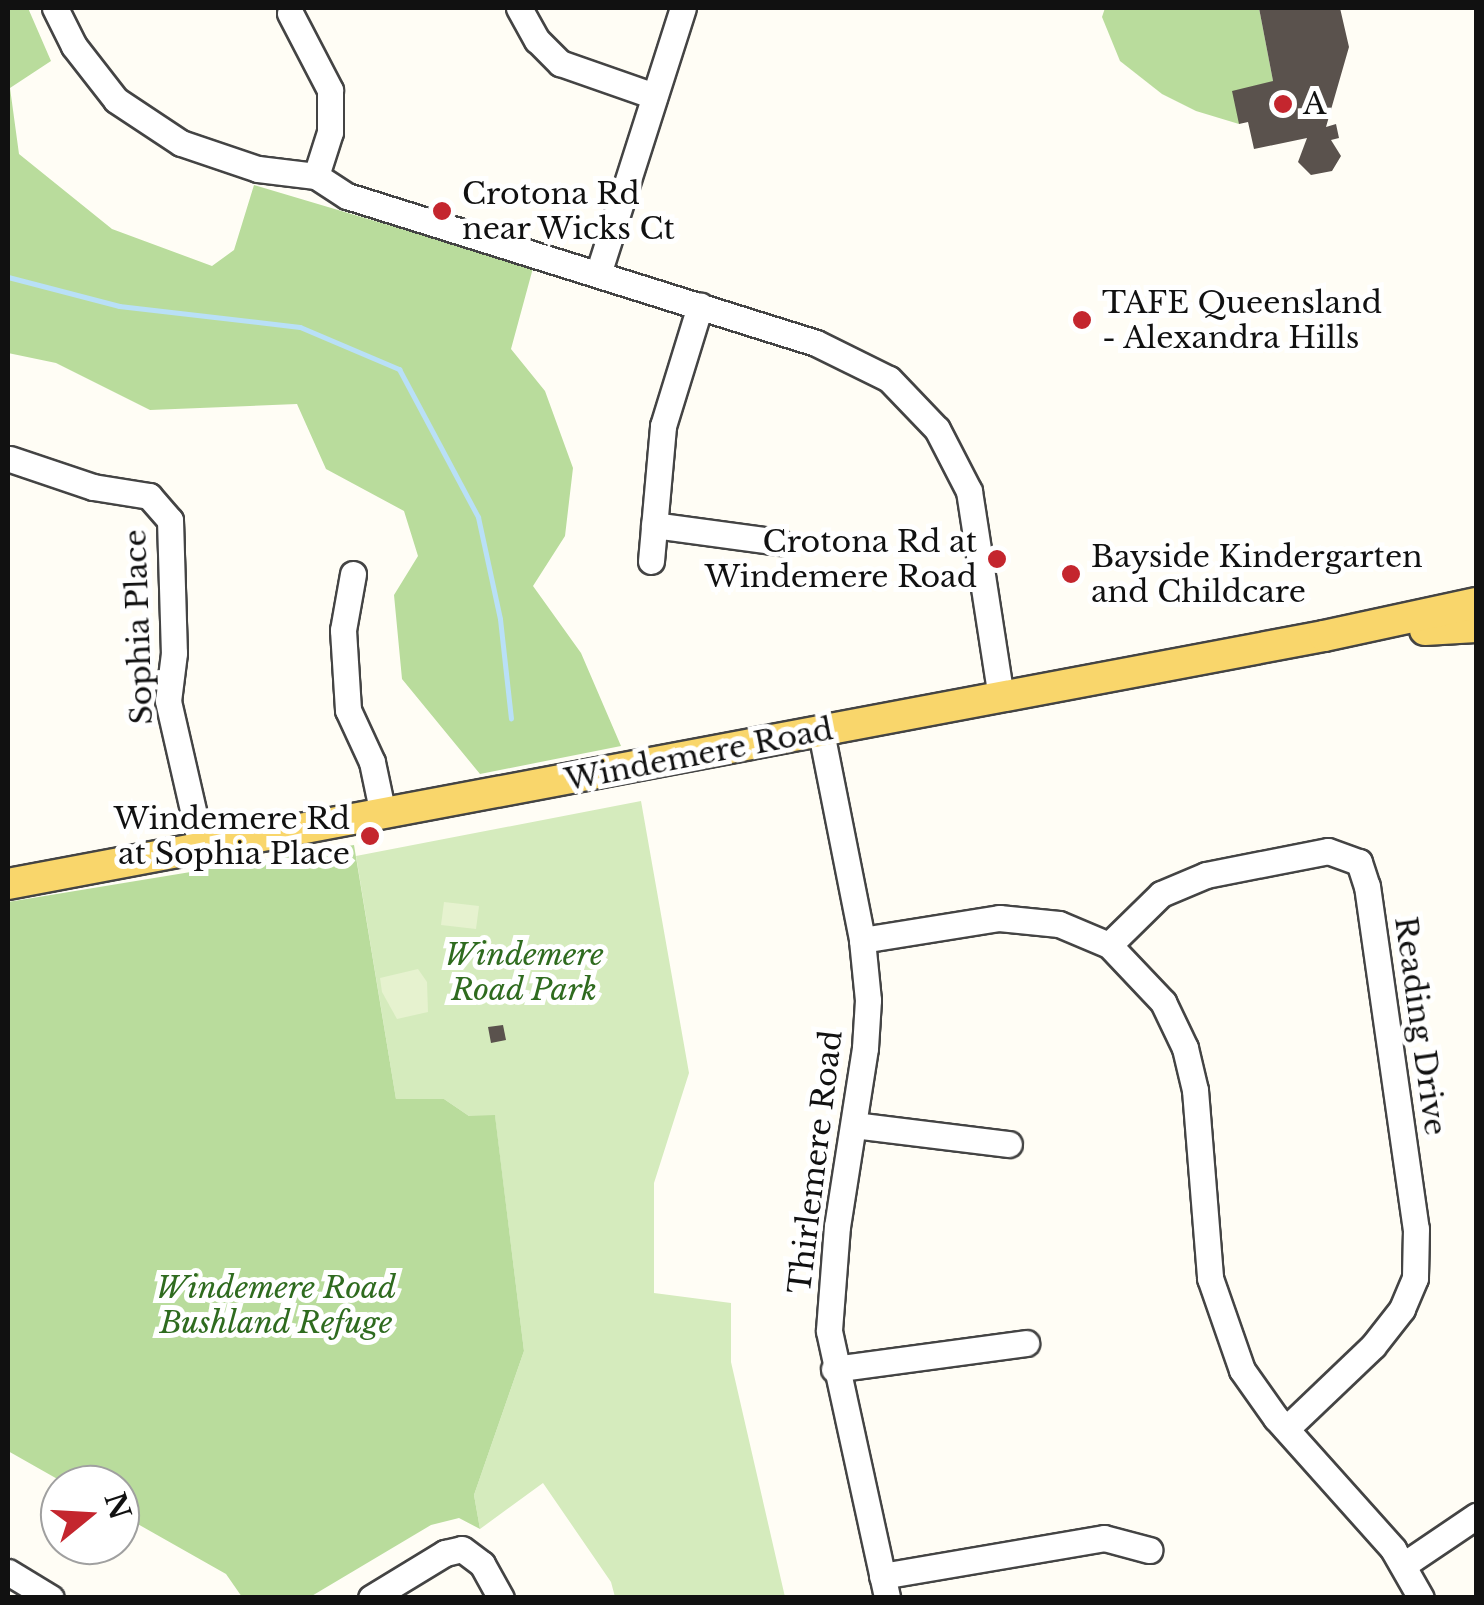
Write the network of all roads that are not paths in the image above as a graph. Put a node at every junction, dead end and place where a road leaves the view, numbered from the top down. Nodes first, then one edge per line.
1 (55, 8) edge
2 (519, 8) edge
3 (684, 8) edge
4 (290, 13) dead end
5 (654, 96) junction
6 (316, 176) junction
7 (598, 274) junction
8 (700, 306) junction
9 (10, 459) edge
10 (654, 525) junction
11 (779, 542) dead end
12 (651, 561) dead end
13 (353, 574) dead end
14 (1476, 604) edge
15 (1476, 627) edge
16 (1324, 636) junction
17 (1002, 698) junction
18 (821, 732) junction
19 (383, 814) junction
20 (202, 845) junction
21 (8, 869) edge
22 (72, 870) junction
23 (8, 884) edge
24 (862, 940) junction
25 (1109, 945) junction
26 (854, 1125) junction
27 (1009, 1144) dead end
28 (1026, 1343) dead end
29 (834, 1369) junction
30 (1286, 1429) junction
31 (1476, 1516) edge
32 (1149, 1550) dead end
33 (1405, 1564) junction
34 (8, 1572) edge
35 (884, 1587) edge
36 (50, 1598) edge
37 (371, 1598) edge
38 (501, 1598) edge
39 (1421, 1598) edge

1 - 6 street
2 - 5 street
3 - 5 street
4 - 6 street
5 - 7 street
6 - 7 street
7 - 8 street
8 - 10 street
8 - 17 street
9 - 20 street, Sophia Place
10 - 11 street
10 - 12 street
13 - 19 street
14 - 16 main road, Windemere Road
15 - 16 main road, Windemere Road
16 - 17 main road, Windemere Road
17 - 18 main road, Windemere Road
18 - 19 main road, Windemere Road
18 - 24 street, Thirlemere Road
19 - 20 main road, Windemere Road
20 - 22 main road, Windemere Road
21 - 22 main road, Windemere Road
22 - 23 main road, Windemere Road
24 - 25 street
24 - 26 street, Thirlemere Road
25 - 30 street
25 - 30 street, Reading Drive
26 - 27 street
26 - 29 street, Thirlemere Road
28 - 29 street
29 - 35 street, Thirlemere Road
30 - 33 street
31 - 33 street
32 - 35 street
33 - 39 street
34 - 36 street
37 - 38 street

